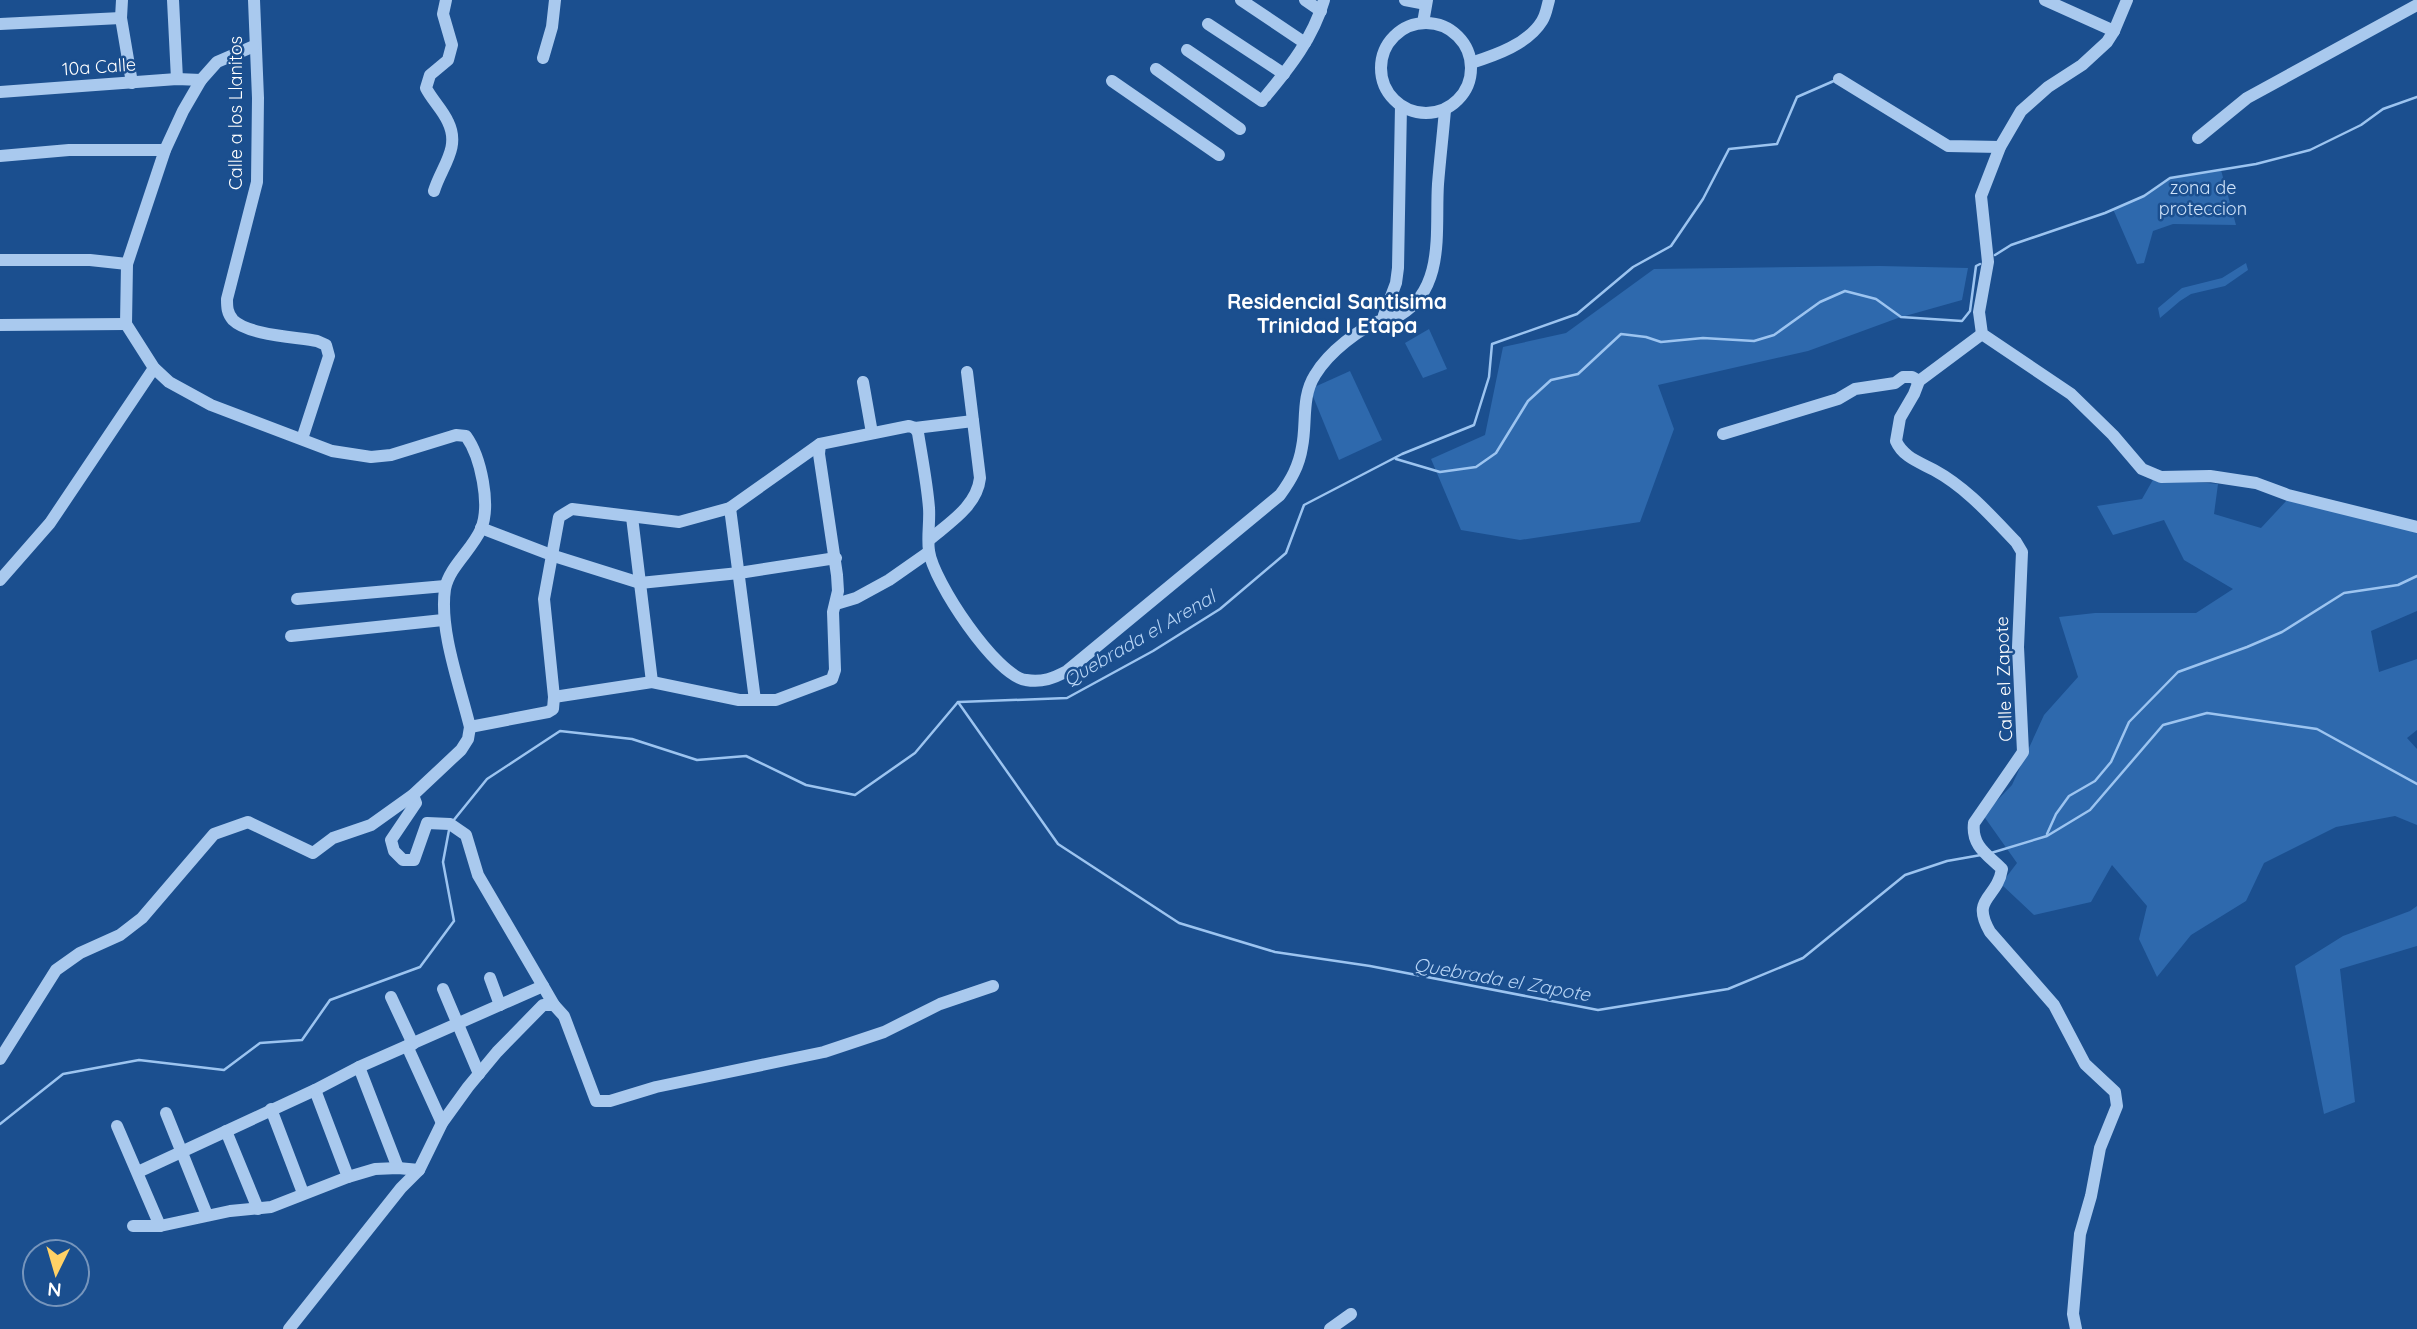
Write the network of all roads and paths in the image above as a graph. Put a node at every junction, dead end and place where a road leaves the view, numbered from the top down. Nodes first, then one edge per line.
1 (122, 0) edge
2 (173, 0) edge
3 (254, 0) edge
4 (446, 0) edge
5 (555, 0) edge
6 (1241, 0) edge
7 (1305, 0) edge
8 (1405, 0) edge
9 (1549, 0) edge
10 (2045, 0) edge
11 (2127, 0) edge
12 (1426, 2) edge
13 (2417, 5) edge
14 (1322, 6) edge
15 (2077, 6) edge
16 (121, 18) junction
17 (1423, 23) junction
18 (0, 24) edge
19 (1208, 24) dead end
20 (2115, 31) junction
21 (1305, 43) junction
22 (254, 46) junction
23 (1187, 50) dead end
24 (543, 58) dead end
25 (1471, 64) junction
26 (1156, 69) dead end
27 (1284, 74) junction
28 (177, 79) junction
29 (1839, 79) dead end
30 (201, 80) junction
31 (1112, 81) dead end
32 (131, 83) junction
33 (0, 92) edge
34 (1401, 106) junction
35 (1445, 110) junction
36 (1240, 129) dead end
37 (2198, 138) dead end
38 (2000, 147) junction
39 (165, 150) junction
40 (1219, 155) dead end
41 (0, 156) edge
42 (434, 191) dead end
43 (0, 260) edge
44 (127, 264) junction
45 (1386, 319) junction
46 (126, 324) junction
47 (0, 325) edge
48 (1982, 334) junction
49 (154, 368) junction
50 (967, 372) dead end
51 (1919, 381) junction
52 (863, 382) dead end
53 (973, 421) junction
54 (915, 428) junction
55 (873, 433) junction
56 (1723, 434) dead end
57 (302, 439) junction
58 (816, 449) junction
59 (730, 508) junction
60 (632, 517) junction
61 (2417, 527) edge
62 (481, 528) junction
63 (929, 546) junction
64 (554, 556) junction
65 (836, 558) junction
66 (818, 561) junction
67 (738, 573) junction
68 (837, 575) junction
69 (0, 580) edge
70 (640, 583) junction
71 (445, 586) junction
72 (297, 599) dead end
73 (836, 604) junction
74 (443, 620) junction
75 (291, 636) dead end
76 (652, 682) junction
77 (554, 697) junction
78 (755, 700) junction
79 (470, 727) junction
80 (413, 794) junction
81 (490, 978) dead end
82 (543, 986) junction
83 (993, 986) dead end
84 (443, 989) dead end
85 (391, 997) dead end
86 (554, 1004) junction
87 (500, 1005) junction
88 (457, 1024) junction
89 (410, 1045) junction
90 (0, 1059) edge
91 (359, 1067) junction
92 (479, 1074) junction
93 (315, 1090) junction
94 (271, 1109) junction
95 (166, 1113) dead end
96 (442, 1123) junction
97 (117, 1126) dead end
98 (226, 1131) junction
99 (183, 1153) junction
100 (398, 1168) junction
101 (419, 1170) junction
102 (138, 1172) junction
103 (348, 1177) junction
104 (303, 1193) junction
105 (258, 1209) junction
106 (207, 1215) junction
107 (133, 1226) dead end
108 (160, 1226) junction
109 (1351, 1314) dead end
110 (289, 1329) edge
111 (1330, 1329) edge
112 (2076, 1329) edge

1 - 16 street
2 - 28 street
3 - 22 street, Calle a los Llanitos
4 - 42 street
5 - 24 street
6 - 21 street
7 - 14 street
8 - 12 street
9 - 25 street
10 - 15 street
11 - 20 street
12 - 17 street
13 - 37 street
14 - 21 street
15 - 20 street
16 - 18 street
16 - 32 street
17 - 25 street
17 - 34 street
19 - 27 street
20 - 38 street
21 - 27 street
22 - 30 street
22 - 57 street, Calle a los Llanitos
23 - 27 street
25 - 35 street
26 - 36 street
28 - 30 street, 10a Calle
28 - 32 street, 10a Calle
29 - 38 street
30 - 39 street
31 - 40 street
32 - 33 street, 10a Calle
34 - 35 street
34 - 45 street
35 - 45 street
38 - 48 street
39 - 41 street
39 - 44 street
43 - 44 street
44 - 46 street
45 - 63 street
46 - 47 street
46 - 49 street
48 - 51 street, Calle el Zapote
48 - 61 street
49 - 57 street
49 - 69 street
50 - 53 street
51 - 56 street
51 - 112 street, Calle el Zapote
52 - 55 street
53 - 54 street
53 - 63 street
54 - 55 street
54 - 63 street
55 - 58 street
57 - 62 street
58 - 59 street
58 - 65 street
59 - 60 street
59 - 67 street
60 - 64 street
60 - 70 street
62 - 64 street
62 - 71 street
63 - 73 street
64 - 70 street
64 - 77 street
65 - 66 street
65 - 68 street
66 - 67 street
66 - 68 street
67 - 70 street
67 - 78 street
68 - 73 street
70 - 76 street
71 - 72 street
71 - 74 street
73 - 78 street
74 - 75 street
74 - 79 street
76 - 77 street
76 - 78 street
77 - 79 street
79 - 80 street
80 - 82 street
80 - 90 street
81 - 87 street
82 - 86 street
82 - 87 street
83 - 86 street
84 - 88 street
85 - 89 street
86 - 92 street
87 - 88 street
88 - 89 street
88 - 92 street
89 - 91 street
89 - 96 street
91 - 93 street
91 - 100 street
92 - 96 street
93 - 94 street
93 - 103 street
94 - 98 street
94 - 104 street
95 - 99 street
96 - 101 street
97 - 102 street
98 - 99 street
98 - 105 street
99 - 102 street
99 - 106 street
100 - 101 street
100 - 103 street
101 - 110 street
102 - 108 street
103 - 104 street
104 - 105 street
105 - 106 street
106 - 108 street
107 - 108 street
109 - 111 street

